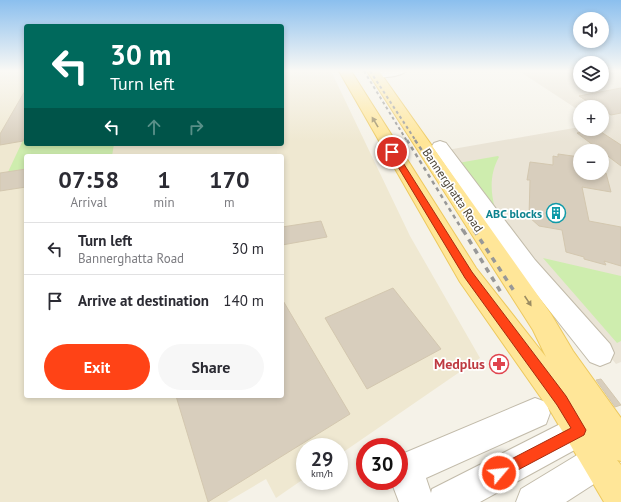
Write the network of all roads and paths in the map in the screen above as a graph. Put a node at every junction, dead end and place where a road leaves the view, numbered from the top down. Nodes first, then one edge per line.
1 (360, 94) edge
2 (389, 94) edge
3 (440, 146) dead end
4 (482, 232) junction
5 (445, 239) junction
6 (600, 353) dead end
7 (535, 413) dead end
8 (605, 435) edge
9 (621, 497) edge
10 (417, 502) edge
11 (445, 502) edge
12 (534, 502) edge

5 -> 1 main road
2 - 4 main road, Bannerghatta Road
3 - 6 street
4 - 5 main road
4 -> 8 main road, Bannerghatta Road
5 - 8 main road
7 - 10 street
8 - 9 main road
8 - 11 street
8 - 12 street

